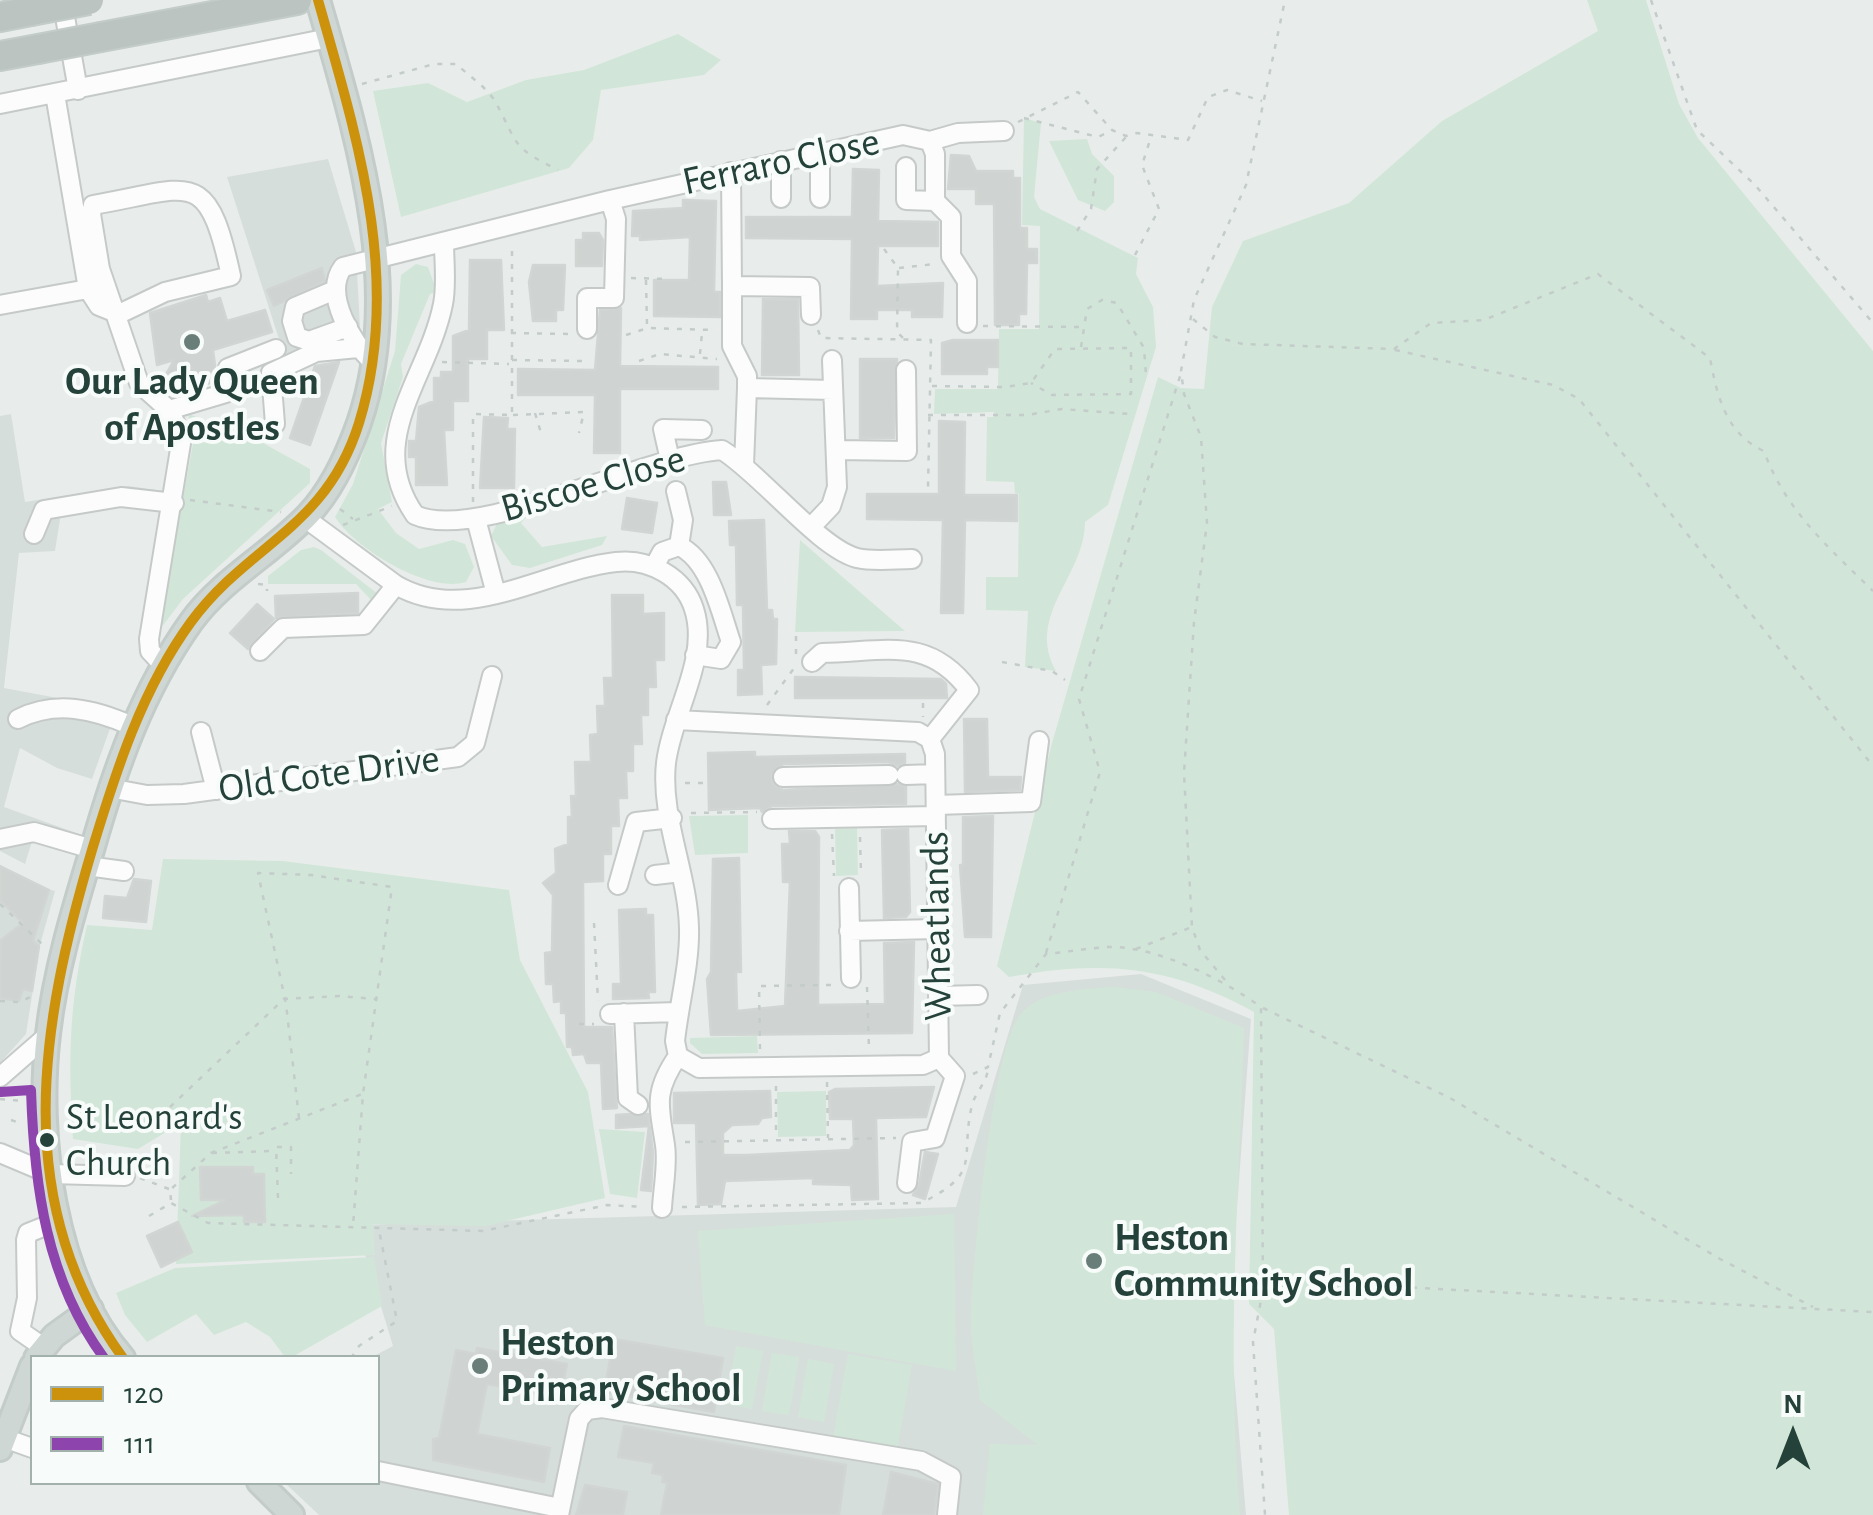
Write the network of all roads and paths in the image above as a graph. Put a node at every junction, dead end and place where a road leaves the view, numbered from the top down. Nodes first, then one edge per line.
1 (62, 0) edge
2 (89, 0) edge
3 (296, 0) edge
4 (318, 0) edge
5 (1285, 0) edge
6 (1651, 0) edge
7 (0, 17) edge
8 (329, 38) junction
9 (0, 56) edge
10 (78, 90) junction
11 (342, 90) junction
12 (55, 94) junction
13 (1264, 101) junction
14 (0, 104) edge
15 (1024, 118) junction
16 (1112, 130) junction
17 (1004, 131) joint
18 (1126, 136) junction
19 (1152, 136) junction
20 (930, 141) junction
21 (820, 153) junction
22 (781, 161) junction
23 (906, 167) dead end
24 (558, 170) dead end
25 (731, 172) junction
26 (781, 198) dead end
27 (820, 198) dead end
28 (610, 200) junction
29 (935, 201) junction
30 (512, 223) junction
31 (1077, 231) dead end
32 (444, 242) junction
33 (884, 249) dead end
34 (1135, 255) dead end
35 (951, 256) junction
36 (377, 260) junction
37 (898, 268) junction
38 (614, 277) junction
39 (646, 278) junction
40 (670, 279) dead end
41 (732, 286) junction
42 (88, 289) junction
43 (335, 290) junction
44 (0, 305) edge
45 (119, 314) junction
46 (811, 315) joint
47 (1193, 319) junction
48 (967, 323) joint
49 (1873, 323) edge
50 (348, 327) junction
51 (732, 327) junction
52 (1081, 327) junction
53 (648, 328) junction
54 (587, 329) joint
55 (702, 331) junction
56 (511, 333) junction
57 (626, 335) dead end
58 (904, 340) junction
59 (1082, 348) junction
60 (276, 349) dead end
61 (1394, 350) junction
62 (700, 355) junction
63 (366, 356) junction
64 (832, 360) dead end
65 (585, 361) dead end
66 (638, 361) dead end
67 (420, 362) junction
68 (511, 362) junction
69 (906, 370) dead end
70 (1181, 371) junction
71 (1146, 376) dead end
72 (745, 377) junction
73 (1031, 383) junction
74 (932, 386) junction
75 (832, 390) junction
76 (169, 410) junction
77 (534, 412) junction
78 (1130, 414) dead end
79 (512, 415) junction
80 (927, 415) junction
81 (274, 424) dead end
82 (702, 430) dead end
83 (541, 432) dead end
84 (580, 432) dead end
85 (836, 450) junction
86 (670, 460) junction
87 (744, 466) junction
88 (928, 488) dead end
89 (676, 491) dead end
90 (175, 501) junction
91 (405, 501) junction
92 (476, 519) junction
93 (309, 524) junction
94 (812, 526) junction
95 (34, 534) dead end
96 (679, 546) junction
97 (912, 559) dead end
98 (654, 568) junction
99 (266, 585) dead end
100 (396, 586) junction
101 (1873, 591) edge
102 (267, 592) dead end
103 (496, 594) junction
104 (796, 636) dead end
105 (260, 650) dead end
106 (696, 655) junction
107 (812, 662) dead end
108 (1002, 662) dead end
109 (164, 666) junction
110 (492, 676) dead end
111 (1064, 680) dead end
112 (18, 719) dead end
113 (676, 720) junction
114 (760, 724) junction
115 (132, 726) junction
116 (201, 732) dead end
117 (930, 740) junction
118 (1039, 741) dead end
119 (1873, 766) edge
120 (935, 774) junction
121 (782, 777) dead end
122 (667, 783) junction
123 (708, 783) dead end
124 (110, 788) junction
125 (216, 790) junction
126 (936, 810) junction
127 (672, 816) junction
128 (831, 818) junction
129 (860, 818) junction
130 (772, 819) joint
131 (0, 838) edge
132 (89, 858) junction
133 (124, 871) dead end
134 (680, 872) junction
135 (656, 875) dead end
136 (618, 885) dead end
137 (849, 888) junction
138 (0, 904) edge
139 (594, 923) dead end
140 (1192, 927) junction
141 (938, 929) junction
142 (850, 930) junction
143 (1134, 950) junction
144 (1046, 954) junction
145 (63, 958) junction
146 (851, 978) junction
147 (1226, 982) junction
148 (978, 995) dead end
149 (938, 996) junction
150 (54, 998) junction
151 (284, 999) junction
152 (376, 999) junction
153 (0, 1001) edge
154 (1262, 1007) junction
155 (678, 1012) junction
156 (617, 1014) junction
157 (47, 1036) junction
158 (678, 1056) junction
159 (940, 1058) junction
160 (869, 1065) junction
161 (768, 1066) junction
162 (827, 1066) junction
163 (988, 1067) junction
164 (5, 1071) edge
165 (46, 1074) junction
166 (955, 1076) junction
167 (363, 1094) junction
168 (0, 1099) edge
169 (24, 1101) dead end
170 (638, 1104) dead end
171 (170, 1107) dead end
172 (299, 1118) junction
173 (10, 1120) dead end
174 (25, 1125) dead end
175 (828, 1138) junction
176 (776, 1139) junction
177 (912, 1142) junction
178 (666, 1143) junction
179 (275, 1151) junction
180 (0, 1153) edge
181 (210, 1153) junction
182 (50, 1174) junction
183 (291, 1174) dead end
184 (125, 1176) joint
185 (907, 1182) dead end
186 (170, 1190) junction
187 (278, 1198) dead end
188 (171, 1203) junction
189 (662, 1208) junction
190 (149, 1216) dead end
191 (58, 1221) junction
192 (352, 1227) junction
193 (378, 1228) junction
194 (1263, 1288) junction
195 (91, 1308) junction
196 (1816, 1309) junction
197 (1873, 1312) edge
198 (36, 1355) edge
199 (39, 1355) edge
200 (122, 1355) edge
201 (353, 1355) edge
202 (30, 1374) edge
203 (2, 1443) edge
204 (30, 1448) edge
205 (380, 1471) edge
206 (268, 1485) edge
207 (560, 1511) edge
208 (292, 1515) edge
209 (947, 1515) edge
210 (1265, 1515) edge

1 - 10 street
2 - 7 highway, bridge
3 - 9 highway, bridge
4 - 8 main road
5 - 13 path
6 - 49 path
8 - 10 street
8 - 11 main road
10 - 12 street
11 - 24 path
11 - 36 main road
12 - 14 street
12 - 42 street
13 - 19 path
13 - 47 path
15 - 16 path
15 - 16 path
15 - 17 path
16 - 18 path
17 - 20 street
18 - 19 path
18 - 31 path
19 - 34 path
20 - 21 street, Ferraro Close
20 - 29 street, Ferraro Close
21 - 22 street, Ferraro Close
21 - 27 street
22 - 25 street, Ferraro Close
22 - 26 street
23 - 29 street
25 - 28 street, Ferraro Close
25 - 41 street
28 - 30 street, Ferraro Close
28 - 38 street
29 - 35 street, Ferraro Close
30 - 32 street, Ferraro Close
30 - 56 path
32 - 36 street, Ferraro Close
32 - 67 street
33 - 37 path
35 - 37 path
35 - 48 street, Ferraro Close
36 - 43 street, Ferraro Close
36 - 63 main road
37 - 58 path
38 - 39 path
38 - 54 street
39 - 40 path
39 - 53 path
41 - 46 street
41 - 51 street
42 - 44 street
42 - 45 street
43 - 50 street
43 - 50 street
45 - 45 street
45 - 76 street
46 - 58 path
47 - 61 path
47 - 70 path
48 - 52 path
50 - 63 street
51 - 55 path
51 - 72 street
52 - 59 path
52 - 71 path
53 - 55 path
53 - 57 path
54 - 56 path
55 - 62 path
56 - 68 path
58 - 74 path
59 - 73 path
59 - 73 path
60 - 76 street
61 - 101 path
61 - 119 path
62 - 66 path
62 - 72 path
63 - 81 street
63 - 93 main road
64 - 75 street
65 - 68 path
67 - 68 path
67 - 91 street
68 - 79 path
69 - 85 street
70 - 140 path
70 - 144 path
72 - 75 street
72 - 87 street
73 - 74 path
74 - 80 path
75 - 85 street
76 - 90 street
77 - 79 path
77 - 83 path
77 - 84 path
78 - 80 path
79 - 92 path
80 - 88 path
82 - 86 street
85 - 94 street
86 - 87 street, Biscoe Close
86 - 92 street, Biscoe Close
87 - 94 street, Biscoe Close
89 - 96 street
90 - 93 path
90 - 95 street
90 - 109 street
91 - 92 street, Biscoe Close
91 - 93 path
92 - 103 street, Biscoe Close
93 - 100 street
93 - 109 main road
94 - 97 street, Biscoe Close
96 - 98 street
96 - 106 street
98 - 103 street
98 - 106 street
99 - 102 path
100 - 103 street
100 - 105 street
104 - 114 path
106 - 113 street
107 - 117 street
108 - 111 path
109 - 115 main road
110 - 125 street, Old Cote Drive
112 - 115 street
113 - 114 street
113 - 122 street
114 - 117 street
115 - 124 main road
116 - 125 street
117 - 120 street, Wheatlands
118 - 126 street
120 - 121 street
120 - 126 street, Wheatlands
122 - 123 path
122 - 127 street
124 - 125 street, Old Cote Drive
124 - 132 main road
126 - 129 street
126 - 141 street, Wheatlands
127 - 130 path
127 - 134 street
127 - 136 street
128 - 129 street
128 - 130 street
128 - 137 path
129 - 137 path
131 - 132 street
132 - 133 street
132 - 145 main road
134 - 135 street
134 - 155 street
137 - 142 street
138 - 145 path
139 - 156 path
140 - 143 path
140 - 147 path
141 - 142 street
141 - 149 street, Wheatlands
142 - 146 street
143 - 144 path
143 - 147 path
144 - 163 path
145 - 150 main road
146 - 160 path
146 - 161 path
147 - 154 path
148 - 149 street
149 - 159 street, Wheatlands
150 - 153 path
150 - 157 main road
151 - 152 path
151 - 152 path
151 - 171 path
151 - 172 path
152 - 167 path
154 - 194 path
154 - 196 path
155 - 156 street
155 - 158 street
156 - 170 street
157 - 164 street
157 - 165 main road
158 - 161 street, Wheatlands
158 - 178 street
159 - 160 street, Wheatlands
159 - 166 street
160 - 162 street, Wheatlands
161 - 162 street, Wheatlands
161 - 176 path
162 - 175 path
163 - 166 path
163 - 189 path
164 - 165 street
165 - 182 main road
166 - 177 street
167 - 172 path
167 - 192 path
168 - 169 path
172 - 181 path
173 - 174 path
175 - 176 path
175 - 177 path
176 - 178 path
177 - 185 street
178 - 189 street
179 - 181 path
179 - 183 path
179 - 187 path
180 - 182 street
181 - 186 path
182 - 184 street
182 - 191 main road
184 - 186 path
186 - 188 path
188 - 190 path
188 - 192 path
189 - 193 path
191 - 195 main road
191 - 198 street
192 - 193 path
193 - 201 path
194 - 196 path
194 - 210 path
195 - 199 main road
195 - 200 main road
196 - 197 path
202 - 203 main road
203 - 204 street
205 - 207 street
206 - 208 main road
207 - 209 street

